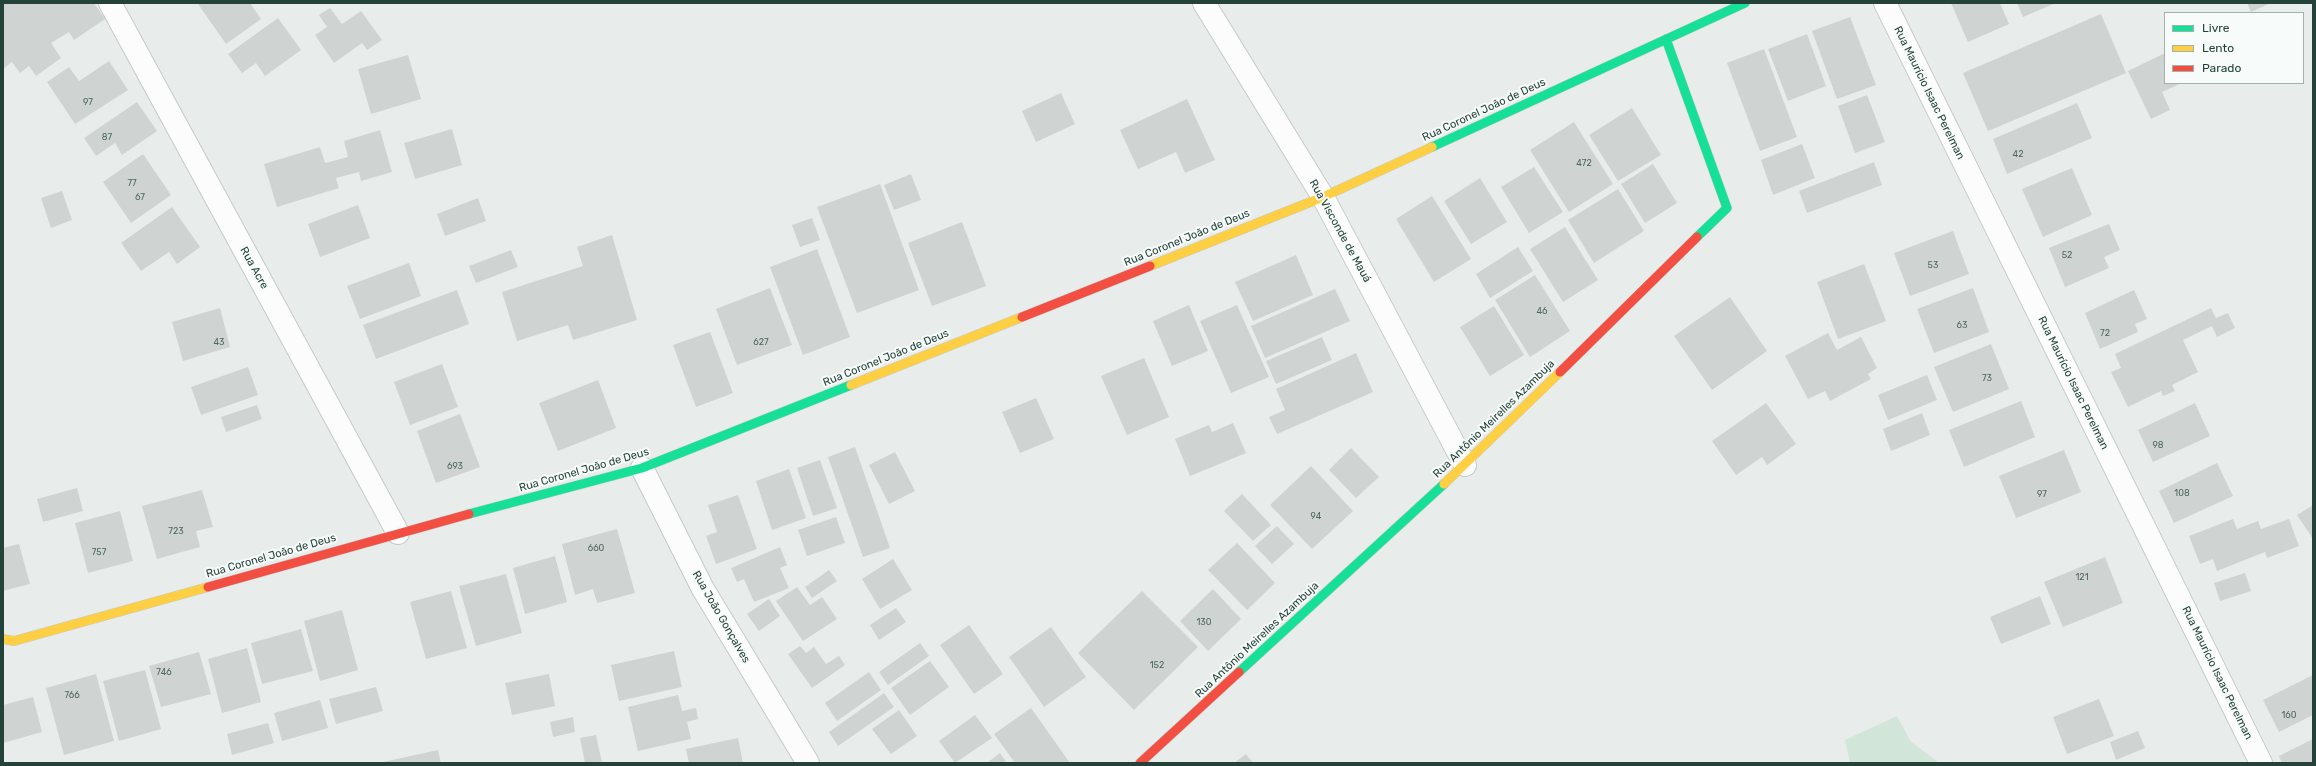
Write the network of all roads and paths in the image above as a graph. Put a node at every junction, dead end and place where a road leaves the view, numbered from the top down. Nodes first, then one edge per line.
1 (110, 3) edge
2 (1204, 3) edge
3 (1745, 3) edge
4 (1885, 3) edge
5 (1666, 39) junction
6 (1323, 198) junction
7 (1465, 465) junction
8 (642, 468) junction
9 (398, 533) junction
10 (3, 640) edge
11 (808, 763) edge
12 (1140, 763) edge
13 (2261, 763) edge

1 - 9 street, Rua Acre
2 - 6 street, Rua Visconde de Mauá
3 - 5 street, Rua Coronel João de Deus
4 - 13 street, Rua Maurício Isaac Perelman
5 - 6 street, Rua Coronel João de Deus
5 - 7 street, Rua Antônio Meirelles Azambuja
6 - 7 street, Rua Visconde de Mauá
6 - 8 street, Rua Coronel João de Deus
7 - 12 street, Rua Antônio Meirelles Azambuja
8 - 9 street, Rua Coronel João de Deus
8 - 11 street, Rua João Gonçalves
9 - 10 street, Rua Coronel João de Deus

